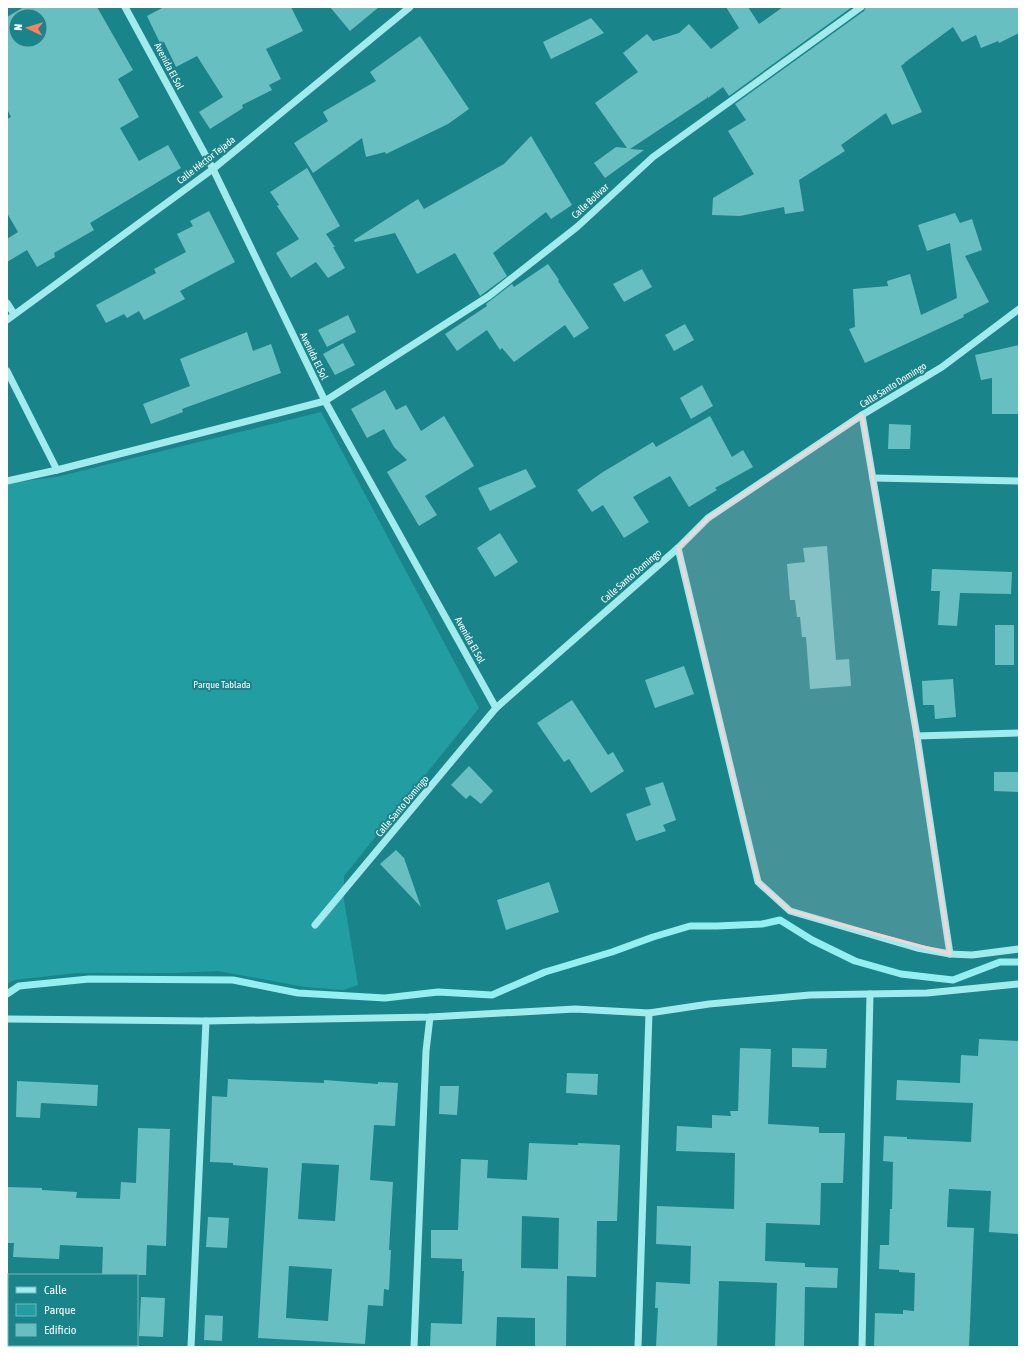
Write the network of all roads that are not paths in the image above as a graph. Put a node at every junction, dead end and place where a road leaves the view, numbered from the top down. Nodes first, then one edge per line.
1 (410, 7) edge
2 (861, 7) edge
3 (129, 8) edge
4 (213, 169) junction
5 (7, 303) edge
6 (1019, 309) edge
7 (14, 314) junction
8 (7, 320) edge
9 (7, 372) edge
10 (325, 401) junction
11 (862, 415) junction
12 (57, 470) junction
13 (873, 478) junction
14 (7, 481) edge
15 (1019, 481) edge
16 (678, 548) junction
17 (496, 708) junction
18 (1019, 734) edge
19 (917, 736) junction
20 (315, 925) dead end
21 (1019, 949) edge
22 (950, 954) junction
23 (1019, 984) edge
24 (870, 994) junction
25 (649, 1013) junction
26 (430, 1017) junction
27 (7, 1019) edge
28 (206, 1021) junction
29 (191, 1347) edge
30 (414, 1347) edge
31 (638, 1347) edge
32 (862, 1347) edge

1 - 4 street, Calle Héctor Tejada
2 - 10 street, Calle Bolívar
3 - 4 street, Avenida El Sol
4 - 7 street, Calle Héctor Tejada
4 - 10 street, Avenida El Sol
5 - 7 street
6 - 11 street, Calle Santo Domingo
7 - 8 street, Calle Héctor Tejada
9 - 12 street
10 - 12 street, Calle Bolívar
10 - 17 street, Avenida El Sol
11 - 13 street
11 - 16 street, Calle Santo Domingo
12 - 14 street, Calle Bolívar
13 - 15 street
13 - 19 street
16 - 17 street, Calle Santo Domingo
16 - 22 street
17 - 20 street, Calle Santo Domingo
18 - 19 street
19 - 22 street
21 - 22 street
23 - 24 street
24 - 25 street
24 - 32 street
25 - 26 street
25 - 31 street
26 - 28 street
26 - 30 street
27 - 28 street
28 - 29 street

